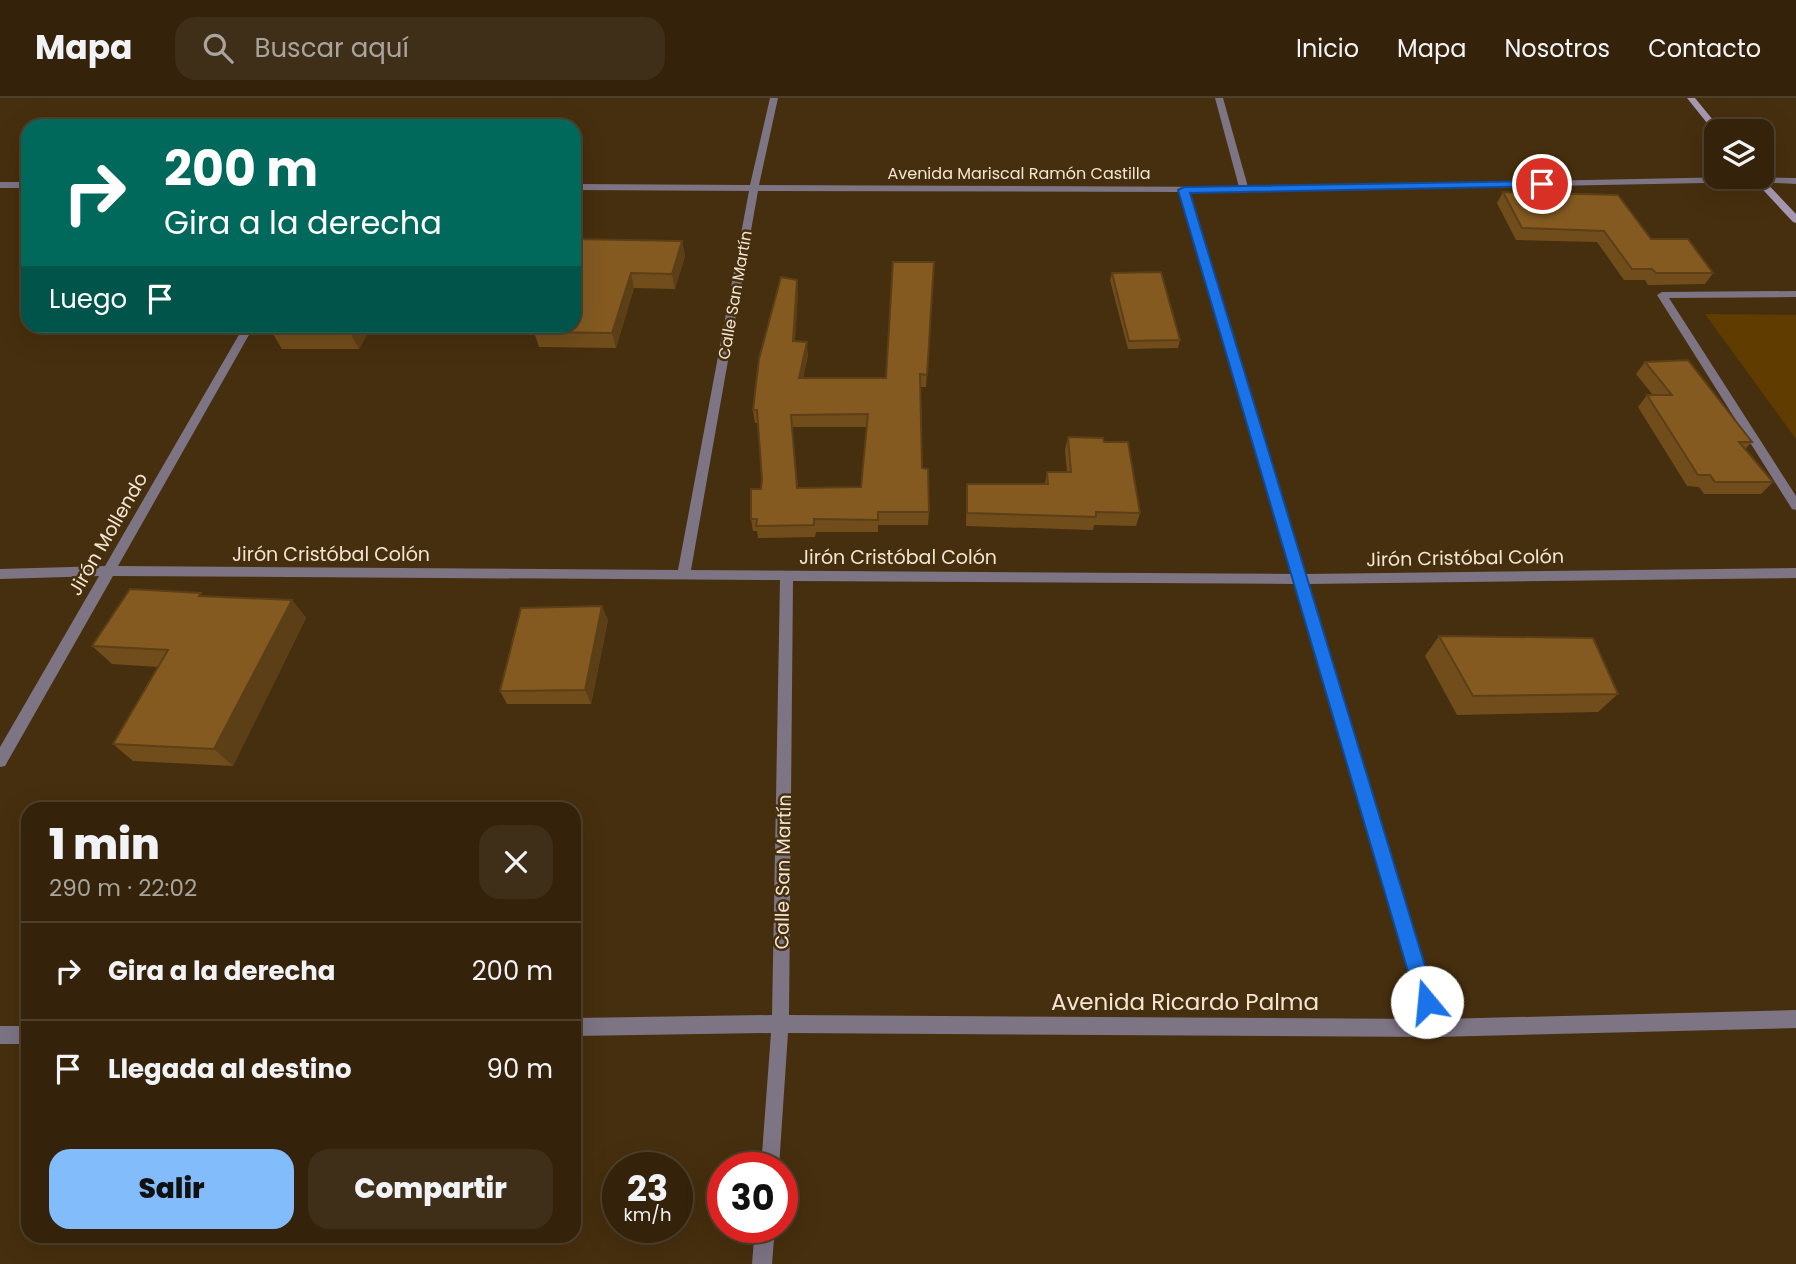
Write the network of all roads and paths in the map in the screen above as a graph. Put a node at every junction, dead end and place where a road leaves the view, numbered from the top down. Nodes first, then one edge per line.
1 (774, 98) edge
2 (1219, 98) edge
3 (1691, 98) edge
4 (1708, 119) edge
5 (1704, 179) edge
6 (1774, 179) edge
7 (1796, 181) edge
8 (0, 185) edge
9 (21, 186) edge
10 (581, 187) edge
11 (754, 188) junction
12 (1767, 189) edge
13 (1184, 190) junction
14 (1244, 190) junction
15 (1796, 220) edge
16 (1796, 294) edge
17 (245, 333) edge
18 (1796, 506) edge
19 (108, 571) junction
20 (1796, 573) edge
21 (0, 574) edge
22 (684, 575) junction
23 (787, 576) junction
24 (1300, 579) junction
25 (0, 761) edge
26 (1796, 1019) edge
27 (780, 1024) junction
28 (581, 1027) edge
29 (1434, 1028) junction
30 (0, 1035) edge
31 (21, 1035) edge
32 (771, 1152) edge
33 (764, 1243) edge
34 (762, 1264) edge

1 - 11 street, Calle San Martín
2 - 14 street
3 - 4 street
5 - 14 street, Avenida Mariscal Ramón Castilla
6 - 7 street, Avenida Mariscal Ramón Castilla
8 - 9 street
10 - 11 street, Avenida Mariscal Ramón Castilla
11 - 13 street, Avenida Mariscal Ramón Castilla
11 - 22 street, Calle San Martín
12 - 15 street
13 - 14 street, Avenida Mariscal Ramón Castilla
13 - 24 street
16 - 18 street
17 - 19 street, Jirón Mollendo
19 - 21 street, Jirón Cristóbal Colón
19 - 22 street, Jirón Cristóbal Colón
19 - 25 street, Jirón Mollendo
20 - 24 street, Jirón Cristóbal Colón
22 - 23 street, Jirón Cristóbal Colón
23 - 24 street, Jirón Cristóbal Colón
23 - 27 street, Calle San Martín
24 - 29 street
26 - 29 street, Avenida Ricardo Palma
27 - 28 street, Avenida Ricardo Palma
27 - 29 street, Avenida Ricardo Palma
27 - 32 street, Calle San Martín
30 - 31 street
33 - 34 street

